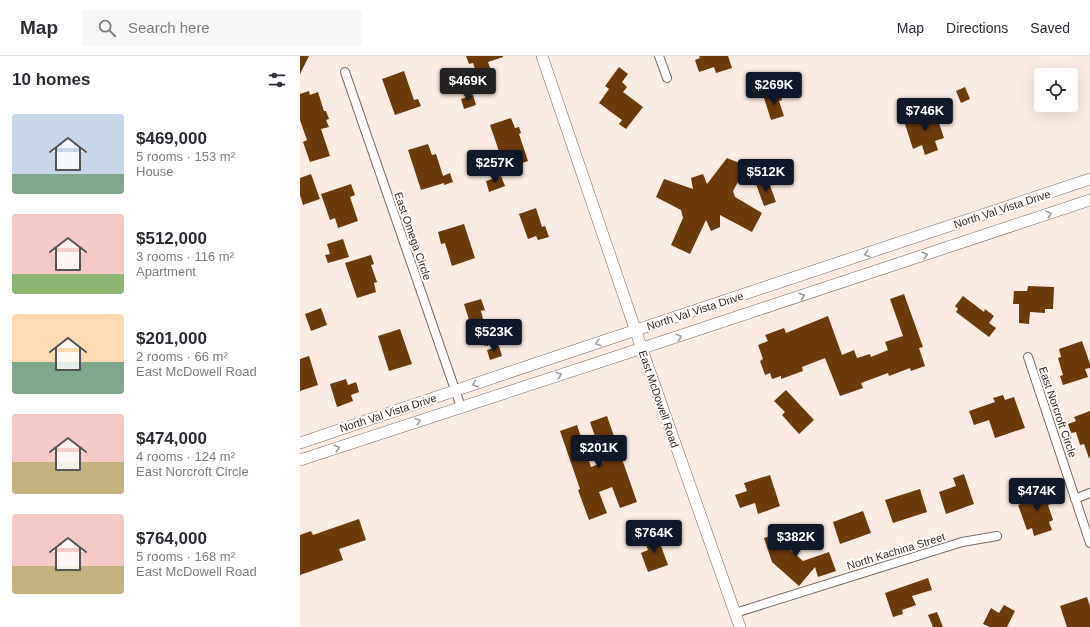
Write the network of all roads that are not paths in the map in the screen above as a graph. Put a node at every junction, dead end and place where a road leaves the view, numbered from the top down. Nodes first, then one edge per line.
1 (542, 56) edge
2 (659, 56) edge
3 (345, 72) dead end
4 (667, 78) dead end
5 (1090, 179) edge
6 (1090, 200) edge
7 (958, 224) junction
8 (964, 242) junction
9 (840, 263) junction
10 (846, 281) junction
11 (635, 330) junction
12 (641, 349) junction
13 (1028, 357) dead end
14 (455, 391) junction
15 (461, 407) junction
16 (300, 443) edge
17 (300, 460) edge
18 (1090, 494) edge
19 (1075, 499) junction
20 (997, 536) dead end
21 (1090, 543) edge
22 (735, 613) junction
23 (740, 627) edge

1 - 11 main road, East McDowell Road
2 - 4 street
3 - 14 street, East Omega Circle
5 - 7 main road, North Val Vista Drive
8 -> 6 main road, North Val Vista Drive
7 - 8 main road
7 -> 9 main road, North Val Vista Drive
10 -> 8 main road, North Val Vista Drive
9 - 10 main road
9 - 11 main road, North Val Vista Drive
12 -> 10 main road, North Val Vista Drive
11 - 12 main road, East McDowell Road
11 -> 14 main road, North Val Vista Drive
15 -> 12 main road, North Val Vista Drive
12 - 22 main road, East McDowell Road
13 - 19 street, East Norcroft Circle
14 - 15 street, East Omega Circle
14 - 16 main road, North Val Vista Drive
17 -> 15 main road, North Val Vista Drive
18 - 19 street
19 - 21 street, East Norcroft Circle
20 - 22 street, North Kachina Street
22 - 23 main road, East McDowell Road

